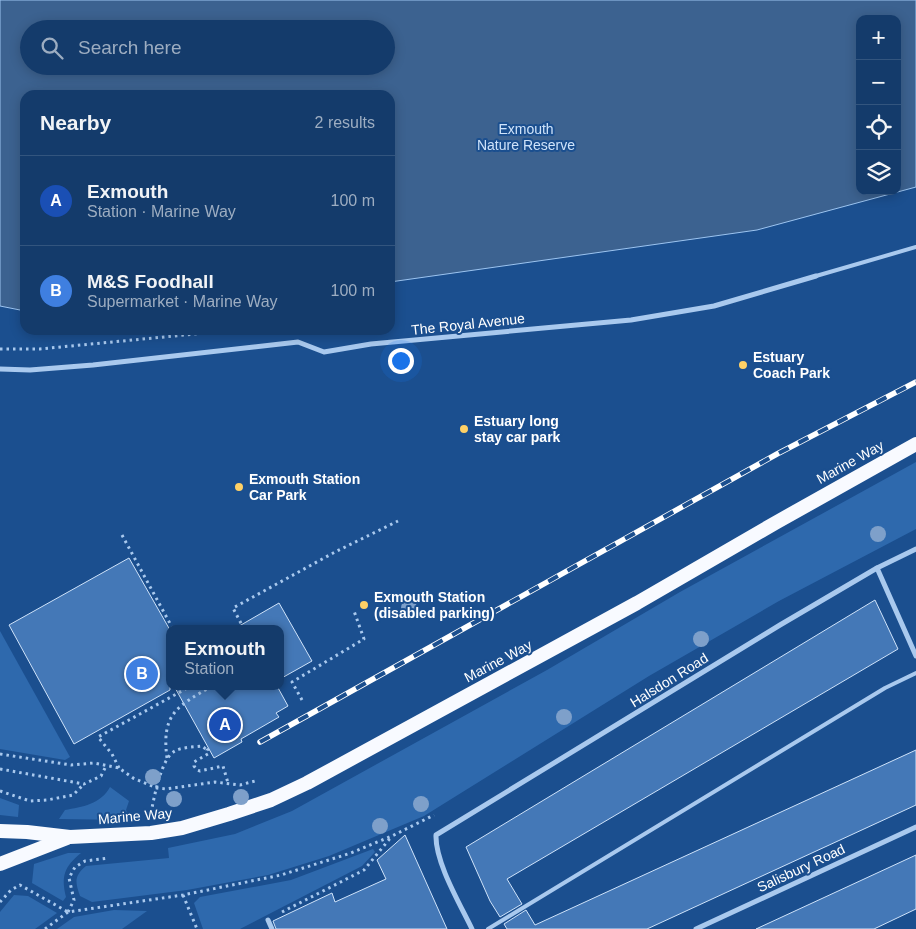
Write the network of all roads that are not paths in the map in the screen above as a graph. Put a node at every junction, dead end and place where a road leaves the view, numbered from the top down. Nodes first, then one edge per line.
1 (916, 247) edge
2 (816, 276) joint
3 (0, 369) edge
4 (916, 444) edge
5 (916, 549) edge
6 (877, 568) junction
7 (916, 656) edge
8 (916, 673) edge
9 (916, 827) edge
10 (0, 831) edge
11 (70, 837) junction
12 (0, 864) edge
13 (268, 920) road end
14 (272, 929) edge
15 (472, 929) edge
16 (488, 929) edge
17 (696, 929) edge

1 - 2 lane
2 - 3 street, The Royal Avenue
4 - 11 highway, Marine Way
5 - 6 street, Halsdon Road
6 - 7 street
6 - 15 street, Halsdon Road
8 - 16 lane
9 - 17 street, Salisbury Road
10 - 11 highway, Marine Way
11 - 12 highway, Marine Way
13 - 14 street

